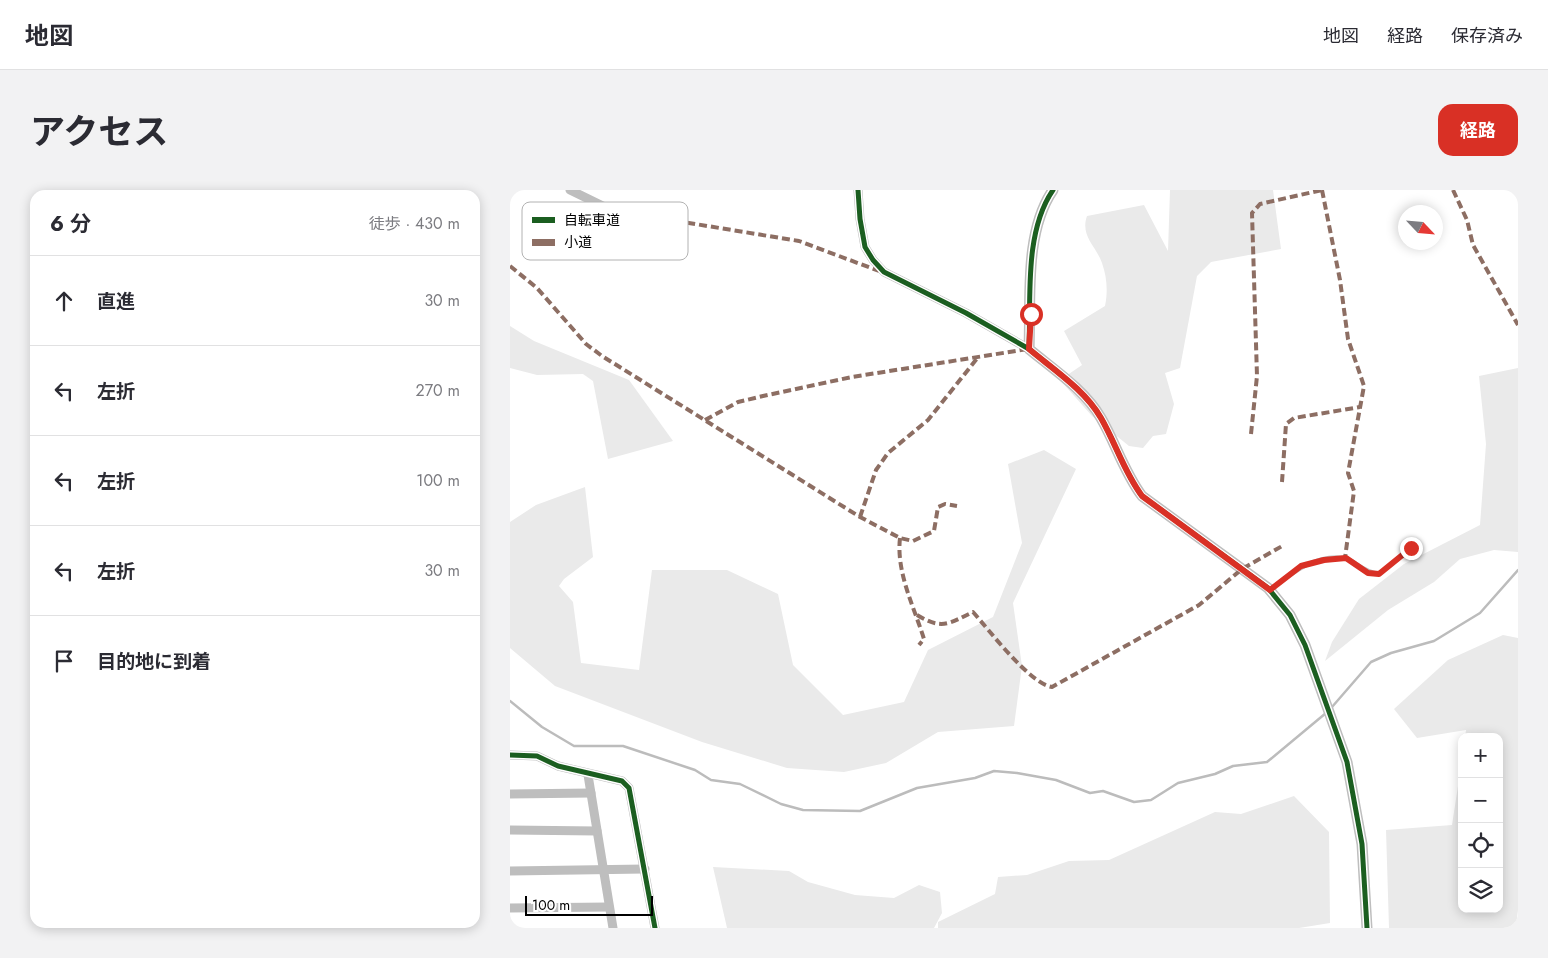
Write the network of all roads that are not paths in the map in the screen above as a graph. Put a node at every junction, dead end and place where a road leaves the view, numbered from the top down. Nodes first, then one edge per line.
1 (570, 190) edge
2 (858, 190) edge
3 (1053, 190) edge
4 (595, 202) edge
5 (1029, 349) junction
6 (1411, 548) dead end
7 (1270, 590) junction
8 (510, 755) edge
9 (588, 775) junction
10 (591, 793) junction
11 (510, 794) edge
12 (510, 830) edge
13 (598, 832) junction
14 (645, 869) junction
15 (604, 870) junction
16 (510, 871) edge
17 (610, 907) junction
18 (510, 908) edge
19 (613, 928) edge
20 (654, 928) edge
21 (1367, 928) edge

1 - 4 street
2 - 5 street
3 - 5 street
5 - 7 street
6 - 7 lane
7 - 21 street
8 - 9 street
9 - 10 street
9 - 14 street
10 - 11 street
10 - 13 street
12 - 13 street
13 - 15 street
14 - 15 street
14 - 20 street
15 - 16 street
15 - 17 street
17 - 18 street
17 - 19 street

